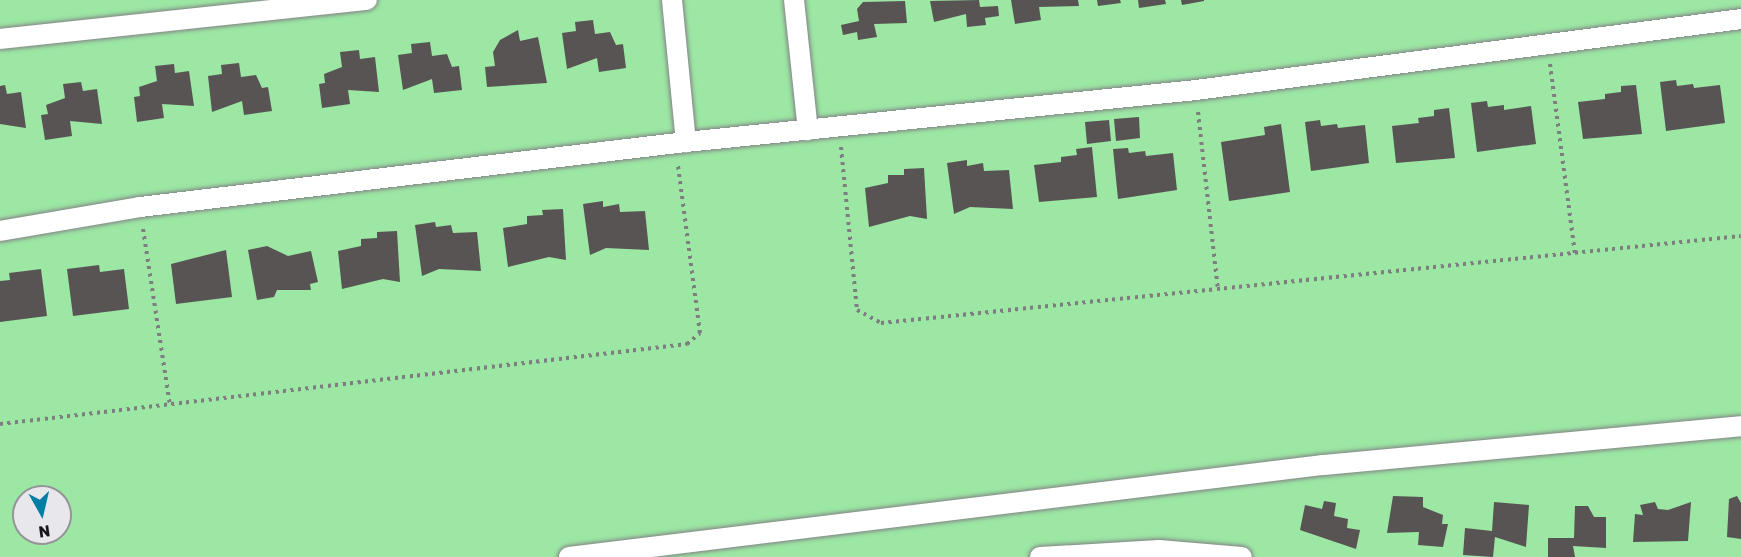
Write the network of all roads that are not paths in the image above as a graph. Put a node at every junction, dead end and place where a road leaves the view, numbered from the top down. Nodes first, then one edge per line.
1 (367, 0) edge
2 (672, 0) edge
3 (794, 0) edge
4 (1741, 19) edge
5 (0, 39) edge
6 (808, 130) junction
7 (680, 143) junction
8 (0, 231) edge
9 (1741, 411) edge
10 (1741, 426) edge
11 (1689, 427) junction
12 (569, 557) edge
13 (1040, 557) edge
14 (1242, 557) edge

1 - 5 street
2 - 7 street
3 - 6 street
4 - 6 street
6 - 7 street
7 - 8 street
9 - 11 street
10 - 11 street
11 - 12 street
13 - 14 street

